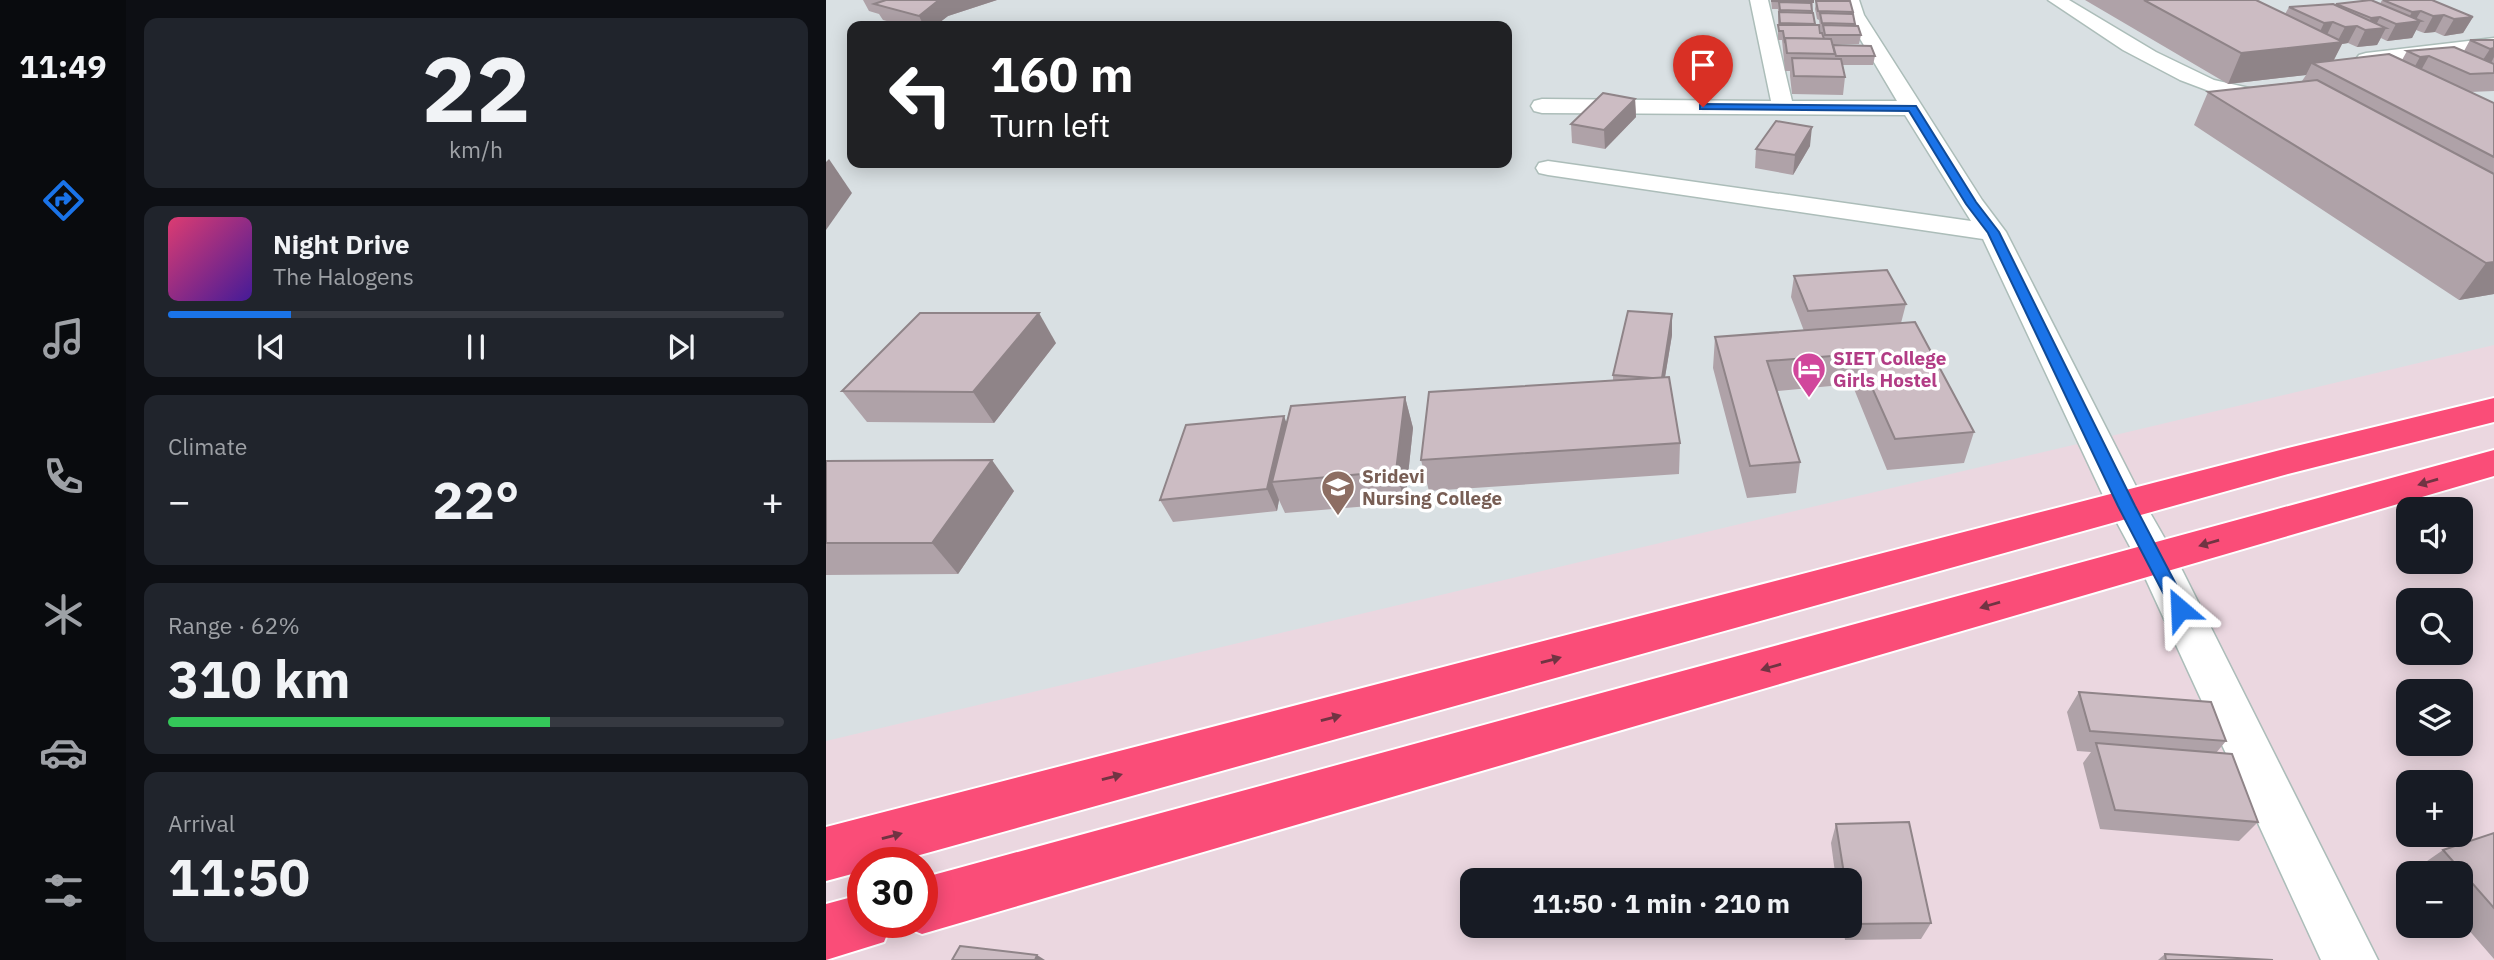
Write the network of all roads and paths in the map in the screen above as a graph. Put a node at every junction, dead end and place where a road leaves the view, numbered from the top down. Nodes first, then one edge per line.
1 (1759, 0) edge
2 (1850, 0) edge
3 (2057, 0) edge
4 (2490, 35) edge
5 (2366, 59) edge
6 (1542, 106) dead end
7 (1783, 107) junction
8 (1912, 108) junction
9 (2297, 109) edge
10 (1548, 168) dead end
11 (1993, 232) junction
12 (2494, 410) edge
13 (2494, 463) edge
14 (2127, 506) junction
15 (2156, 558) junction
16 (826, 854) edge
17 (938, 901) edge
18 (847, 927) edge
19 (826, 933) edge
20 (2350, 960) edge

1 - 7 street
2 - 8 street
3 - 9 street
4 - 5 street
6 - 7 street
7 - 8 street
8 - 11 street
10 - 11 street
11 - 14 street
12 - 14 main road
13 -> 15 main road
14 - 15 street
16 -> 14 main road
15 -> 17 main road
15 - 20 street
18 - 19 main road

